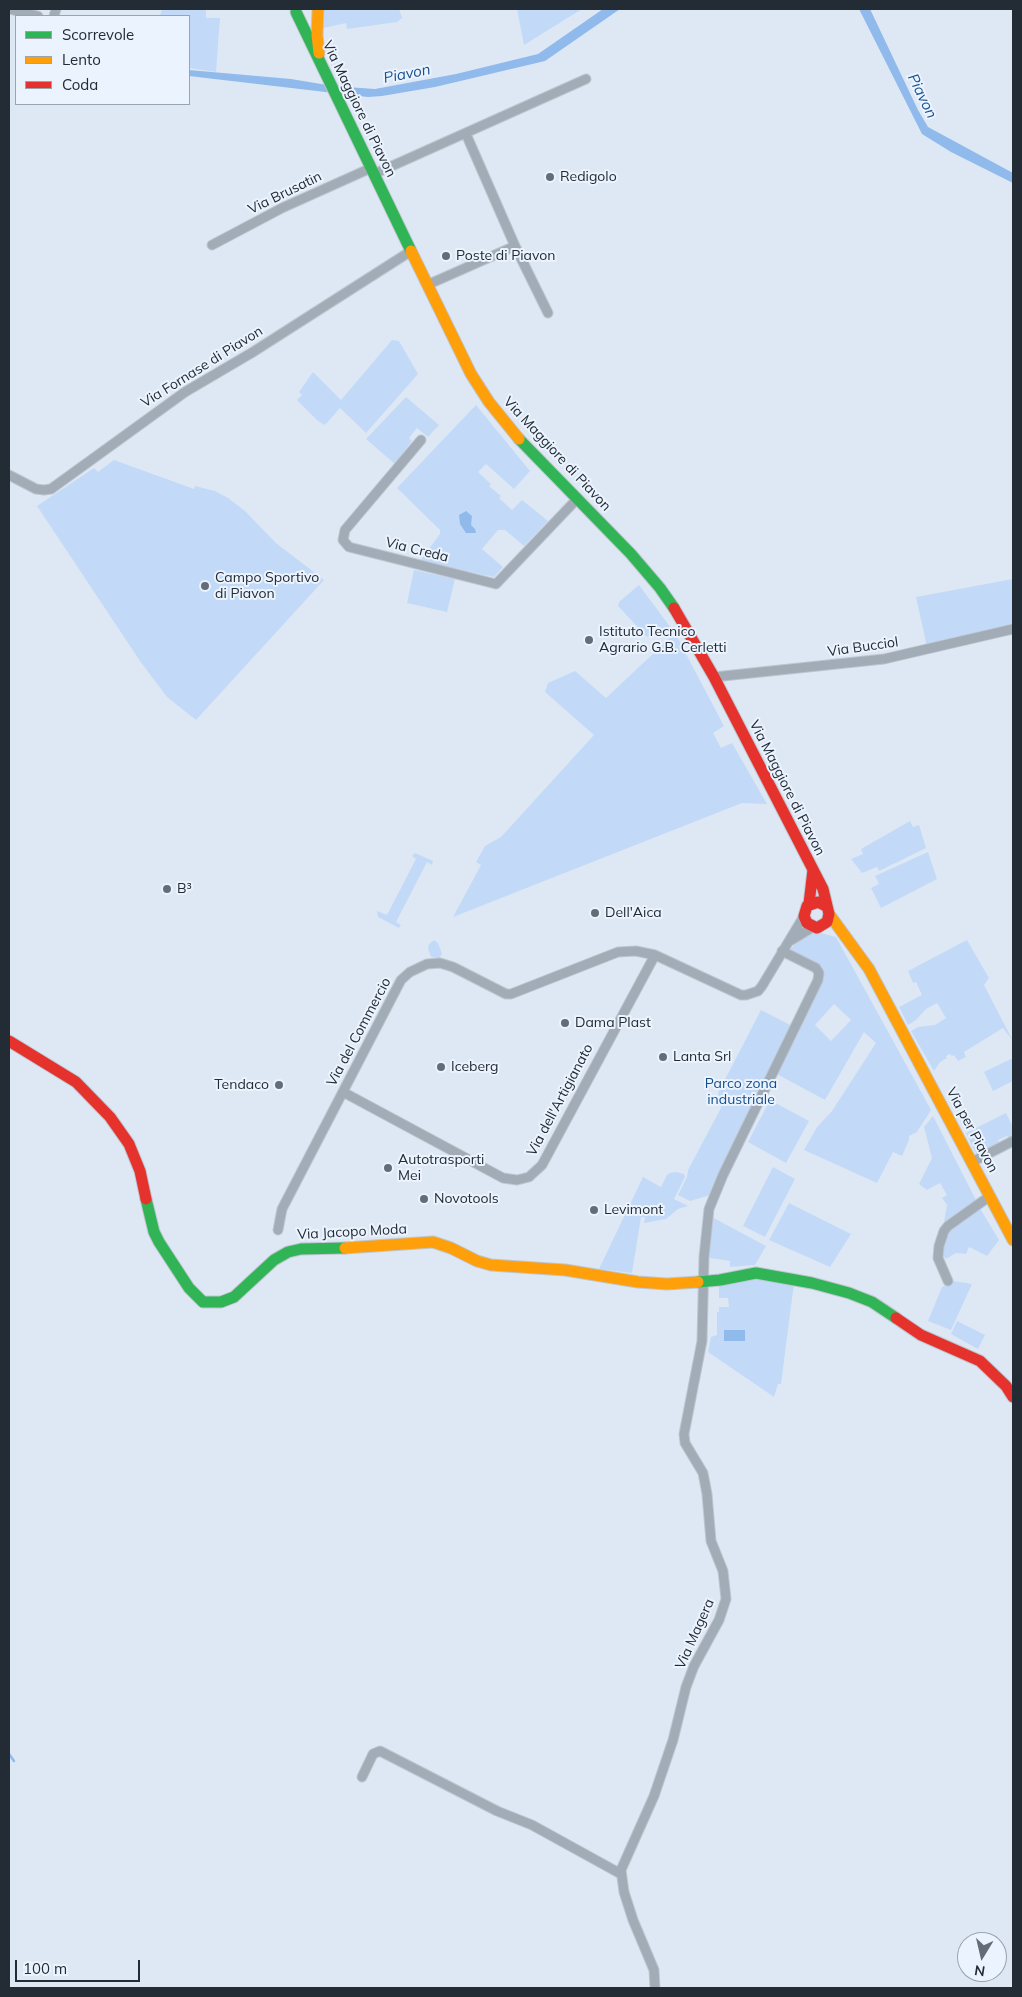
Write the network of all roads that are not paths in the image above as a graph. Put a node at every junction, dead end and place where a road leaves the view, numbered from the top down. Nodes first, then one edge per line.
1 (9, 9) edge
2 (295, 10) edge
3 (318, 10) edge
4 (34, 15) edge
5 (322, 65) junction
6 (586, 79) dead end
7 (466, 134) junction
8 (373, 171) junction
9 (212, 245) dead end
10 (515, 246) junction
11 (410, 250) junction
12 (427, 284) junction
13 (548, 312) dead end
14 (420, 440) dead end
15 (9, 475) edge
16 (577, 499) junction
17 (1013, 629) edge
18 (714, 678) junction
19 (813, 870) junction
20 (810, 904) junction
21 (804, 916) junction
22 (823, 918) junction
23 (789, 941) junction
24 (782, 951) junction
25 (655, 955) junction
26 (9, 1041) edge
27 (343, 1092) junction
28 (1013, 1142) edge
29 (972, 1162) junction
30 (990, 1196) junction
31 (278, 1230) dead end
32 (1013, 1240) edge
33 (948, 1281) dead end
34 (703, 1282) junction
35 (1013, 1397) edge
36 (362, 1777) dead end
37 (622, 1874) junction
38 (655, 1988) edge

1 - 4 street
2 - 3 main road, Via Maggiore di Piavon
2 - 5 main road, Via Maggiore di Piavon
3 - 5 main road
5 - 8 main road, Via Maggiore di Piavon
6 - 7 street, Via Brusatin
7 - 8 street, Via Brusatin
7 - 10 street
8 - 9 street, Via Brusatin
8 - 11 main road, Via Maggiore di Piavon
10 - 12 street
10 - 13 street
11 - 12 main road, Via Maggiore di Piavon
11 - 15 street, Via Fornase di Piavon
12 - 16 main road, Via Maggiore di Piavon
14 - 16 street, Via Creda
16 - 18 main road, Via Maggiore di Piavon
17 - 18 street, Via Bucciol
18 - 19 main road, Via Maggiore di Piavon
19 - 20 main road, Via Maggiore di Piavon
19 - 22 main road, Via Maggiore di Piavon
20 - 21 main road, Via Maggiore di Piavon
20 - 22 main road
21 - 22 main road
21 - 23 street, Via del Commercio
22 - 23 street, Via del Commercio
22 - 29 main road, Via per Piavon
23 - 24 street, Via del Commercio
24 - 25 street, Via del Commercio
24 - 34 street
25 - 27 street, Via del Commercio
25 - 27 street, Via dell'Artigianato
26 - 34 main road, Via Jacopo Moda
27 - 31 street, Via del Commercio
28 - 29 street
29 - 30 main road, Via per Piavon
30 - 32 main road, Via per Piavon
30 - 33 street
34 - 35 main road, Via Jacopo Moda
34 - 37 street, Via Magera
36 - 37 street
37 - 38 street, Via Magera

